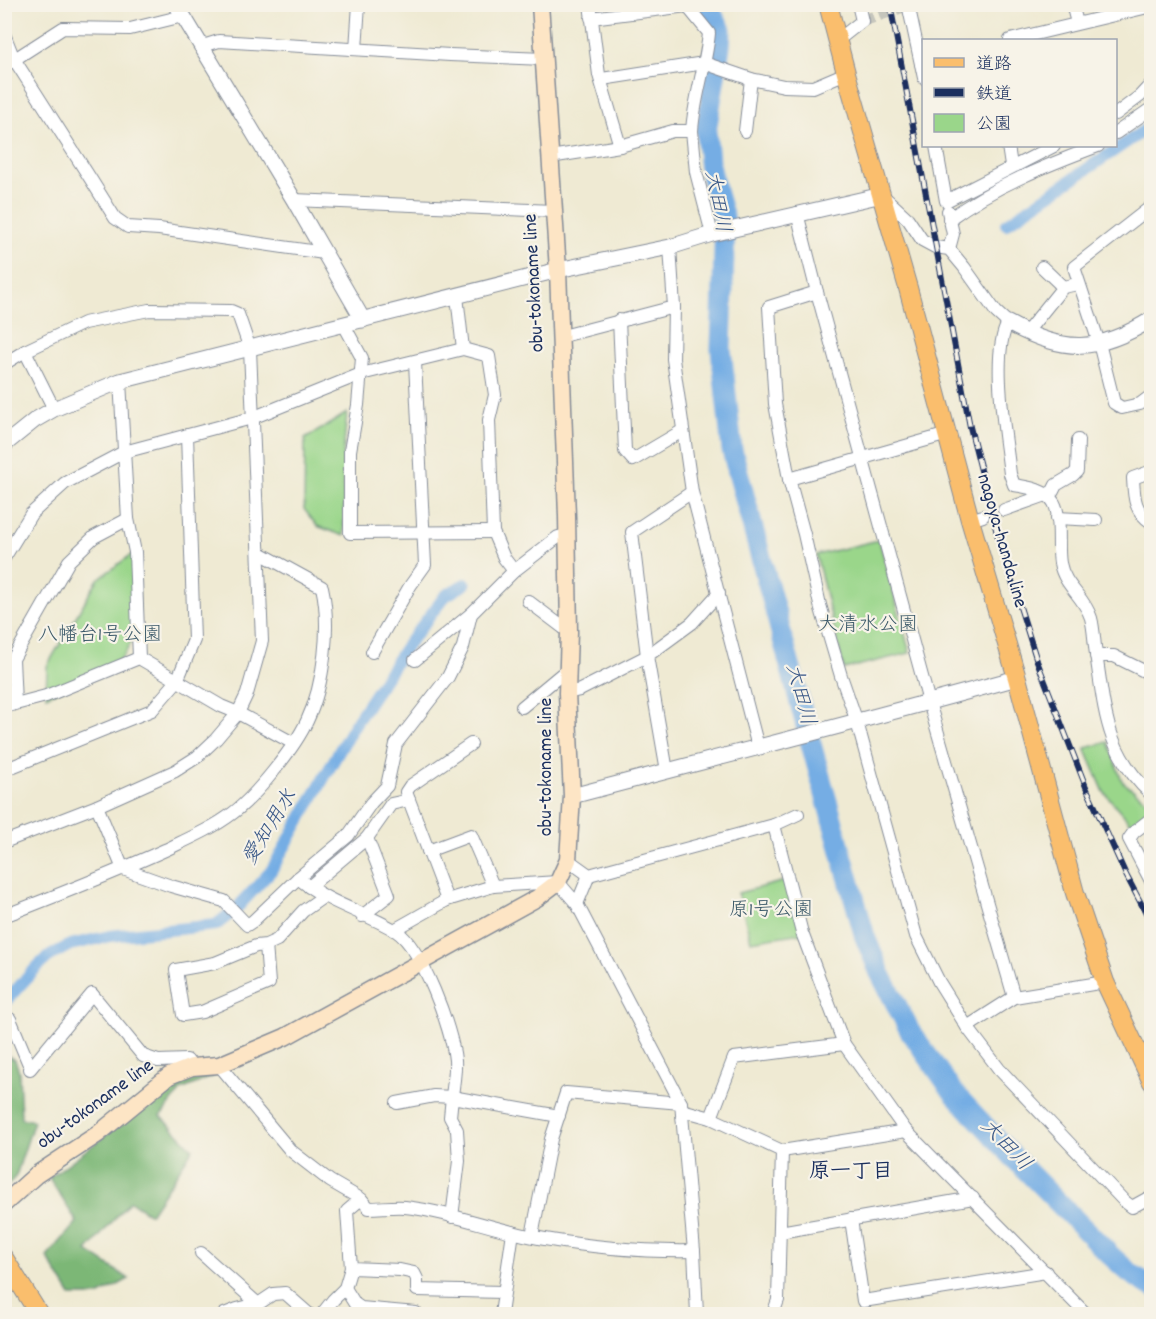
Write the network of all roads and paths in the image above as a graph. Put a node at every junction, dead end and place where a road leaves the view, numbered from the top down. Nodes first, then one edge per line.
1 (359, 4) edge
2 (540, 4) edge
3 (590, 4) edge
4 (828, 4) edge
5 (858, 4) edge
6 (1072, 4) edge
7 (909, 5) edge
8 (1152, 6) edge
9 (179, 10) edge
10 (591, 18) junction
11 (1077, 23) junction
12 (4, 34) edge
13 (1014, 39) edge
14 (838, 40) junction
15 (203, 46) junction
16 (356, 49) junction
17 (544, 59) junction
18 (9, 62) edge
19 (704, 63) junction
20 (922, 63) edge
21 (846, 73) junction
22 (602, 79) junction
23 (751, 79) junction
24 (1152, 83) edge
25 (1152, 108) edge
26 (1117, 113) edge
27 (692, 131) junction
28 (745, 131) dead end
29 (1117, 132) edge
30 (620, 146) junction
31 (936, 147) edge
32 (1008, 147) edge
33 (1052, 147) edge
34 (1095, 147) edge
35 (550, 157) junction
36 (1011, 166) junction
37 (882, 195) junction
38 (294, 200) junction
39 (946, 201) junction
40 (1152, 206) edge
41 (553, 211) junction
42 (797, 213) junction
43 (949, 219) junction
44 (720, 232) junction
45 (670, 247) junction
46 (949, 249) junction
47 (324, 253) junction
48 (1042, 267) dead end
49 (558, 270) junction
50 (1078, 284) junction
51 (1063, 287) junction
52 (817, 292) junction
53 (457, 296) junction
54 (674, 308) junction
55 (1152, 319) edge
56 (363, 320) junction
57 (619, 320) junction
58 (1008, 323) junction
59 (344, 325) junction
60 (1026, 333) junction
61 (559, 337) junction
62 (1099, 343) junction
63 (250, 349) junction
64 (463, 349) junction
65 (25, 351) junction
66 (415, 362) junction
67 (4, 364) edge
68 (361, 374) junction
69 (120, 381) junction
70 (1152, 395) edge
71 (54, 409) junction
72 (252, 418) junction
73 (683, 433) junction
74 (948, 434) junction
75 (187, 435) junction
76 (1078, 440) dead end
77 (4, 445) edge
78 (124, 452) junction
79 (863, 457) junction
80 (1152, 471) edge
81 (789, 479) junction
82 (692, 492) junction
83 (1046, 495) junction
84 (1004, 510) tunnel mouth
85 (1057, 518) junction
86 (128, 519) junction
87 (1096, 520) dead end
88 (1152, 524) edge
89 (422, 531) junction
90 (494, 532) junction
91 (567, 535) junction
92 (260, 553) junction
93 (4, 558) edge
94 (513, 571) junction
95 (719, 593) junction
96 (528, 601) dead end
97 (471, 614) junction
98 (569, 632) junction
99 (372, 652) dead end
100 (646, 656) junction
101 (1096, 656) junction
102 (139, 658) junction
103 (415, 660) dead end
104 (568, 668) junction
105 (1152, 675) edge
106 (1017, 678) junction
107 (177, 681) junction
108 (567, 693) junction
109 (929, 702) junction
110 (10, 705) edge
111 (522, 707) dead end
112 (238, 713) junction
113 (857, 722) junction
114 (293, 743) junction
115 (471, 744) dead end
116 (758, 747) junction
117 (4, 770) edge
118 (667, 771) junction
119 (1152, 795) edge
120 (572, 796) junction
121 (409, 800) junction
122 (97, 806) junction
123 (798, 814) dead end
124 (1152, 818) edge
125 (774, 825) junction
126 (367, 838) junction
127 (4, 842) edge
128 (428, 851) junction
129 (568, 860) junction
130 (123, 869) junction
131 (589, 875) junction
132 (298, 878) junction
133 (558, 882) junction
134 (1152, 883) edge
135 (493, 886) junction
136 (309, 887) junction
137 (323, 897) junction
138 (447, 900) junction
139 (578, 904) junction
140 (4, 916) edge
141 (362, 916) junction
142 (393, 930) junction
143 (266, 945) junction
144 (421, 962) junction
145 (1105, 982) junction
146 (1014, 997) junction
147 (10, 1019) dead end
148 (967, 1027) junction
149 (844, 1044) junction
150 (219, 1065) junction
151 (192, 1067) junction
152 (1152, 1082) edge
153 (452, 1097) junction
154 (397, 1103) dead end
155 (682, 1107) junction
156 (559, 1116) junction
157 (711, 1118) junction
158 (906, 1131) junction
159 (782, 1151) junction
160 (1152, 1196) edge
161 (973, 1198) junction
162 (361, 1199) junction
163 (4, 1204) edge
164 (452, 1217) junction
165 (851, 1219) junction
166 (513, 1232) junction
167 (780, 1232) junction
168 (532, 1236) junction
169 (694, 1251) junction
170 (201, 1253) dead end
171 (4, 1258) edge
172 (351, 1268) junction
173 (1046, 1272) junction
174 (345, 1288) junction
175 (417, 1290) junction
176 (503, 1292) junction
177 (258, 1304) junction
178 (39, 1314) edge
179 (224, 1314) edge
180 (309, 1314) edge
181 (322, 1314) edge
182 (416, 1314) edge
183 (501, 1314) edge
184 (697, 1314) edge
185 (773, 1314) edge
186 (1086, 1314) edge

1 - 16 street
2 - 17 main road, obu-tokoname line
3 - 10 street
4 - 14 main road, nagoya-handa line
5 - 14 street
6 - 11 street
7 - 20 street
8 - 11 street
9 - 15 street
9 - 18 street
10 - 19 street
10 - 22 street
11 - 13 street
12 - 18 street
14 - 21 main road, nagoya-handa line
15 - 16 street
15 - 38 street
16 - 17 street
17 - 35 main road, obu-tokoname line
18 - 47 street
19 - 22 street
19 - 23 street
19 - 27 street
21 - 23 street
21 - 37 main road, nagoya-handa line
22 - 30 street
23 - 28 street
24 - 26 street
25 - 29 street
27 - 30 street
27 - 44 street
30 - 35 street
31 - 39 street
32 - 36 street
33 - 36 street
34 - 43 street
35 - 41 main road, obu-tokoname line
36 - 39 street
37 - 42 street
37 - 46 street
37 - 74 main road, nagoya-handa line
38 - 41 street
38 - 47 street
39 - 43 street
40 - 50 street
41 - 49 main road, obu-tokoname line
42 - 44 street
42 - 52 street
43 - 46 street
44 - 45 street
45 - 49 street
45 - 54 street
46 - 58 street
47 - 56 street
48 - 51 street
49 - 53 street
49 - 61 main road, obu-tokoname line
50 - 51 street
50 - 62 street
51 - 60 street
52 - 79 street
52 - 81 street
53 - 56 street
53 - 64 street
54 - 57 street
54 - 73 street
55 - 62 street
56 - 59 street
57 - 61 street
57 - 73 street
58 - 60 street
58 - 83 street
59 - 63 street
59 - 68 street
60 - 62 street
61 - 91 main road, obu-tokoname line
62 - 70 street
63 - 65 street
63 - 69 street
63 - 72 street
64 - 66 street
64 - 90 street
65 - 67 street
65 - 71 street
66 - 68 street
66 - 89 street
68 - 72 street
68 - 89 street
69 - 71 street
69 - 78 street
71 - 77 street
72 - 75 street
72 - 92 street
73 - 82 street
74 - 79 street
74 - 106 main road, nagoya-handa line
75 - 78 street
75 - 107 street
76 - 83 street
78 - 86 street
78 - 93 street
79 - 81 street
79 - 109 street
80 - 88 street
81 - 113 street
82 - 95 street
82 - 100 street
83 - 84 street
83 - 85 street
85 - 87 street
85 - 101 street
86 - 102 street
86 - 110 street
89 - 90 street
89 - 99 street
90 - 94 street
91 - 94 street
91 - 98 main road, obu-tokoname line
92 - 112 street
92 - 114 street
94 - 97 street
95 - 100 street
95 - 116 street
96 - 98 street
97 - 103 street
97 - 132 street
98 - 104 main road, obu-tokoname line
100 - 108 street
100 - 118 street
101 - 105 street
101 - 119 street
102 - 107 street
102 - 110 street
104 - 108 main road, obu-tokoname line
104 - 111 street
106 - 109 street
106 - 145 main road, nagoya-handa line
107 - 112 street
107 - 117 street
108 - 120 main road, obu-tokoname line
109 - 113 street
109 - 146 street
112 - 114 street
112 - 122 street
113 - 116 street
113 - 148 street
114 - 130 street
115 - 121 street
116 - 118 street
118 - 120 street
120 - 129 main road, obu-tokoname line
121 - 126 street
121 - 128 street
122 - 127 street
122 - 130 street
123 - 125 street
124 - 134 street
125 - 131 street
125 - 149 street
126 - 136 street
126 - 141 street
128 - 135 street
128 - 138 street
129 - 131 street
129 - 133 main road, obu-tokoname line
130 - 132 street
130 - 140 street
131 - 139 street
132 - 136 street
133 - 135 street
133 - 139 street
133 - 144 main road, obu-tokoname line
135 - 138 street
136 - 137 street
137 - 141 street
137 - 143 street
138 - 142 street
139 - 155 street
141 - 142 street
142 - 144 street
143 - 143 street
144 - 150 main road, obu-tokoname line
144 - 153 street
145 - 146 street
145 - 152 main road, nagoya-handa line
146 - 148 street
147 - 151 street
148 - 160 street
149 - 157 street
149 - 158 street
150 - 151 main road, obu-tokoname line
150 - 162 street
151 - 163 main road, obu-tokoname line
153 - 154 street
153 - 156 street
153 - 164 street
155 - 156 street
155 - 157 street
155 - 169 street
156 - 168 street
157 - 159 street
158 - 159 street
158 - 161 street
159 - 167 street
161 - 165 street
161 - 173 street
162 - 164 street
162 - 172 street
164 - 166 street
165 - 167 street
165 - 173 street
166 - 168 street
166 - 176 street
167 - 185 street
168 - 169 street
169 - 184 street
170 - 177 street
171 - 178 main road
172 - 174 street
172 - 175 street
173 - 186 street
174 - 181 street
174 - 182 street
175 - 176 street
175 - 182 street
176 - 183 street
177 - 179 street
177 - 180 street

